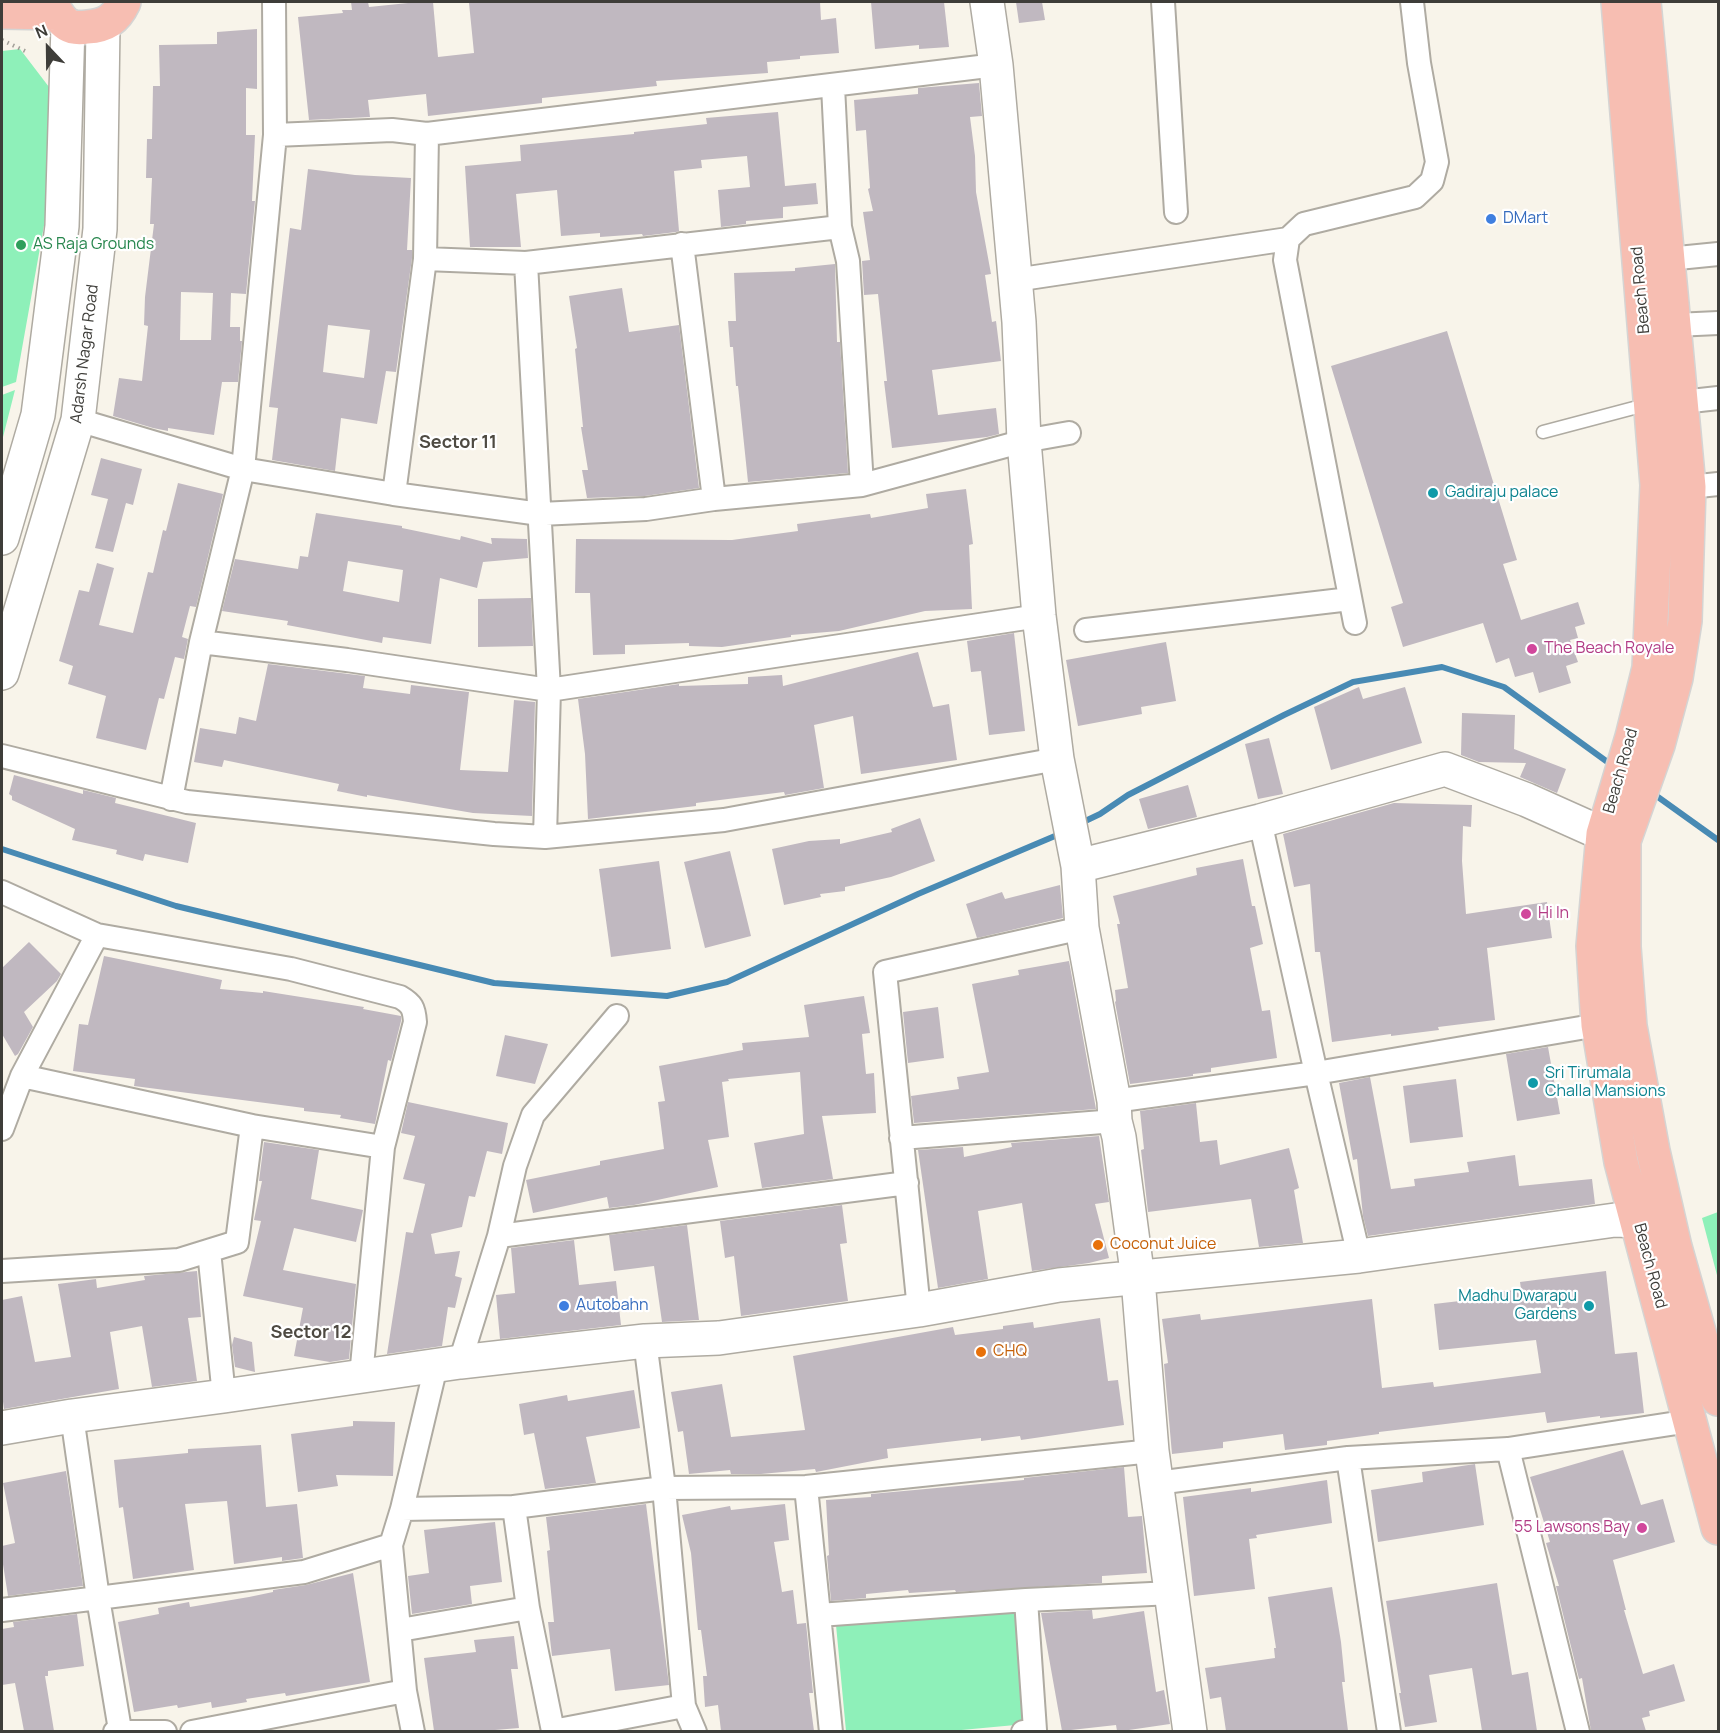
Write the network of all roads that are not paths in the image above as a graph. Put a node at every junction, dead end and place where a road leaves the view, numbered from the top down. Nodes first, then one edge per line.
1 (274, 2) edge
2 (987, 2) edge
3 (1163, 2) edge
4 (1412, 2) edge
5 (1618, 2) edge
6 (1644, 2) edge
7 (124, 10) edge
8 (2, 12) edge
9 (58, 13) edge
10 (996, 65) junction
11 (833, 86) junction
12 (427, 134) junction
13 (275, 135) junction
14 (1176, 212) dead end
15 (840, 227) junction
16 (1288, 239) junction
17 (682, 244) junction
18 (1719, 254) edge
19 (425, 259) junction
20 (1668, 259) junction
21 (526, 263) junction
22 (1015, 280) junction
23 (1719, 323) edge
24 (1675, 325) junction
25 (1719, 398) edge
26 (1666, 402) junction
27 (78, 420) junction
28 (1543, 432) dead end
29 (1069, 433) dead end
30 (1024, 441) junction
31 (243, 469) junction
32 (862, 485) junction
33 (1704, 486) edge
34 (394, 494) junction
35 (714, 499) junction
36 (540, 514) junction
37 (2, 538) edge
38 (1350, 599) junction
39 (1039, 616) junction
40 (1651, 617) junction
41 (1685, 621) junction
42 (1355, 623) dead end
43 (1086, 630) dead end
44 (201, 642) junction
45 (2, 673) edge
46 (549, 690) junction
47 (1645, 741) junction
48 (2, 756) edge
49 (1059, 770) junction
50 (171, 799) junction
51 (1260, 821) junction
52 (545, 837) junction
53 (1613, 838) junction
54 (1076, 854) junction
55 (2, 892) edge
56 (1082, 928) junction
57 (97, 935) junction
58 (617, 1016) dead end
59 (1598, 1025) junction
60 (1316, 1073) junction
61 (22, 1076) junction
62 (1114, 1111) junction
63 (252, 1126) junction
64 (2, 1129) edge
65 (901, 1138) junction
66 (383, 1147) junction
67 (907, 1183) junction
68 (1652, 1217) junction
69 (498, 1236) junction
70 (209, 1251) junction
71 (1359, 1256) junction
72 (2, 1271) edge
73 (1138, 1279) junction
74 (919, 1310) junction
75 (645, 1341) junction
76 (448, 1364) junction
77 (361, 1376) junction
78 (224, 1396) junction
79 (1719, 1399) edge
80 (72, 1416) junction
81 (1690, 1421) junction
82 (2, 1428) edge
83 (1508, 1449) junction
84 (1152, 1451) junction
85 (1348, 1458) junction
86 (1156, 1483) junction
87 (806, 1487) junction
88 (664, 1488) junction
89 (514, 1508) junction
90 (402, 1509) junction
91 (1719, 1528) edge
92 (391, 1545) junction
93 (1172, 1593) junction
94 (98, 1598) junction
95 (1026, 1600) junction
96 (528, 1608) junction
97 (2, 1610) edge
98 (819, 1615) junction
99 (400, 1630) junction
100 (405, 1691) junction
101 (684, 1706) junction
102 (118, 1731) edge
103 (165, 1731) edge
104 (192, 1731) edge
105 (413, 1731) edge
106 (553, 1731) edge
107 (695, 1731) edge
108 (831, 1731) edge
109 (1031, 1731) edge
110 (1191, 1731) edge
111 (1389, 1731) edge
112 (1578, 1731) edge

1 - 13 street
2 - 10 street
3 - 14 street
4 - 16 street
5 - 26 main road, Beach Road
6 - 20 main road, Beach Road
7 - 9 main road
7 - 27 street, Adarsh Nagar Road
8 - 9 main road
9 - 37 street
10 - 11 street
10 - 22 street
11 - 12 street
11 - 15 street
12 - 13 street
12 - 19 street
13 - 31 street
15 - 17 street
15 - 32 street
16 - 22 street
16 - 38 street
17 - 21 street
17 - 35 street
18 - 20 street
19 - 21 street
19 - 34 street
20 - 24 main road, Beach Road
21 - 36 street
22 - 30 street
23 - 24 street
24 - 26 main road, Beach Road
25 - 26 street
26 - 28 lane
26 - 33 main road, Beach Road
26 - 40 main road, Beach Road
27 - 31 street
27 - 45 street, Adarsh Nagar Road
29 - 30 street
30 - 32 street
30 - 39 street
31 - 34 street
31 - 44 street
32 - 35 street
33 - 41 main road, Beach Road
34 - 36 street
35 - 36 street
36 - 46 street
38 - 42 street
38 - 43 street
39 - 46 street
39 - 49 street
40 - 41 main road
40 - 47 main road, Beach Road
41 - 47 main road, Beach Road
44 - 46 street
44 - 50 street
46 - 52 street
47 - 53 main road, Beach Road
48 - 50 street
49 - 52 street
49 - 54 street
50 - 52 street
51 - 53 street
51 - 54 street
51 - 60 street
53 - 59 main road, Beach Road
53 - 68 main road, Beach Road
54 - 56 street
55 - 57 street
56 - 62 street
56 - 65 street
57 - 61 street
57 - 66 street
58 - 69 street
59 - 60 street
59 - 68 main road, Beach Road
60 - 62 street
60 - 71 street
61 - 63 street
61 - 64 street
62 - 65 street
62 - 73 street
63 - 66 street
63 - 70 street
65 - 67 street
66 - 77 street
67 - 69 street
67 - 74 street
68 - 71 street
68 - 79 main road, Beach Road
68 - 81 main road, Beach Road
69 - 76 street
70 - 72 street
70 - 78 street
71 - 73 street
73 - 74 street
73 - 84 street
74 - 75 street
75 - 76 street
75 - 88 street
76 - 77 street
76 - 90 street
77 - 78 street
78 - 80 street
80 - 82 street
80 - 94 street
81 - 83 street
81 - 91 main road, Beach Road
83 - 85 street
83 - 112 street
84 - 86 street
84 - 87 street
85 - 86 street
85 - 111 street
86 - 93 street
87 - 88 street
87 - 98 street
88 - 89 street
88 - 101 street
89 - 90 street
89 - 96 street
90 - 92 street
92 - 94 street
92 - 99 street
93 - 95 street
93 - 110 street
94 - 97 street
94 - 102 street
95 - 98 street
95 - 109 street
96 - 99 street
96 - 106 street
98 - 108 street
99 - 100 street
100 - 104 street
100 - 105 street
101 - 106 street
101 - 107 street
102 - 103 street

